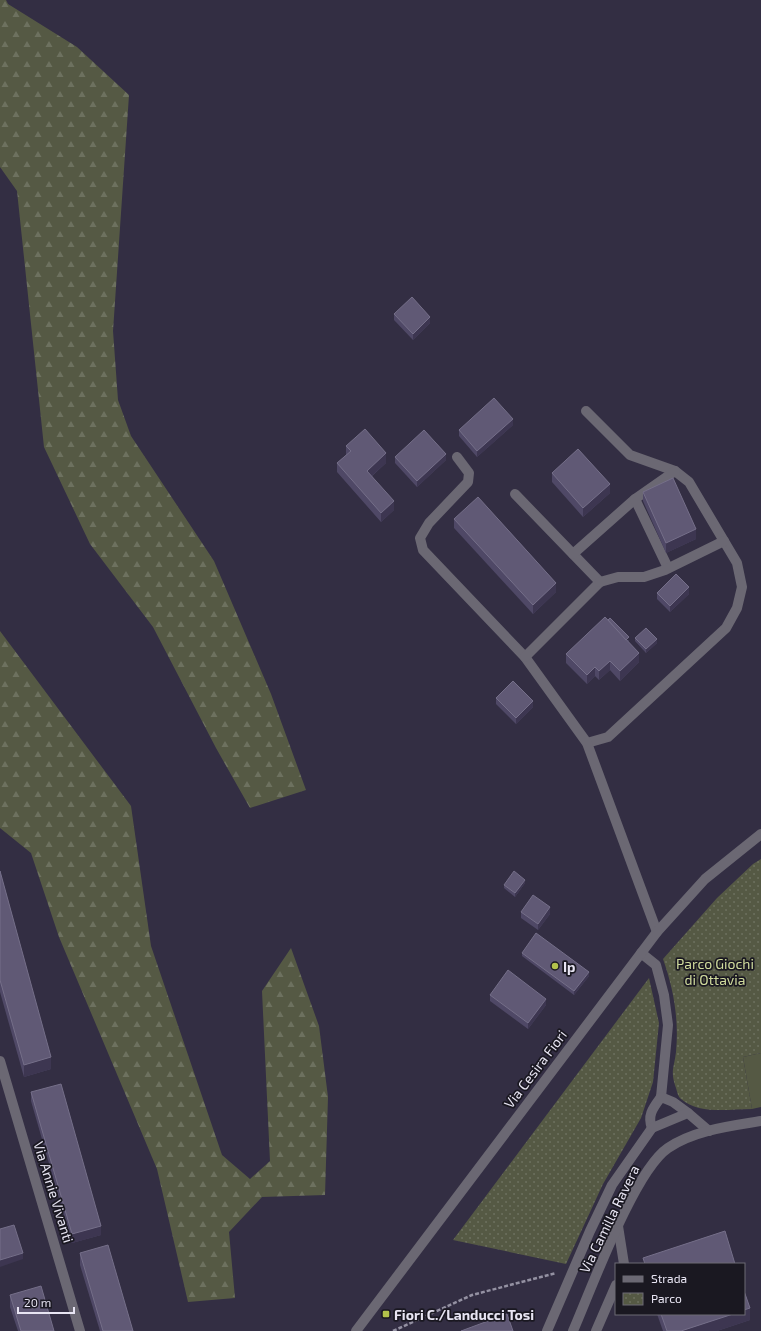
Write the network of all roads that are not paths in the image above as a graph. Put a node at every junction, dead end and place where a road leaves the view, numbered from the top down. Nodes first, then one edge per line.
1 (586, 411) dead end
2 (457, 458) dead end
3 (675, 471) junction
4 (515, 494) dead end
5 (634, 499) junction
6 (724, 541) junction
7 (573, 554) junction
8 (668, 568) junction
9 (600, 582) junction
10 (525, 656) junction
11 (587, 743) junction
12 (759, 836) edge
13 (657, 932) junction
14 (641, 953) junction
15 (0, 1061) edge
16 (660, 1097) junction
17 (688, 1113) junction
18 (761, 1121) edge
19 (652, 1128) junction
20 (709, 1131) junction
21 (618, 1226) junction
22 (624, 1263) edge
23 (615, 1287) edge
24 (80, 1331) edge
25 (356, 1331) edge
26 (547, 1331) edge
27 (573, 1331) edge
28 (596, 1331) edge

1 - 3 street
2 - 10 street
3 - 5 street
3 - 6 street
4 - 7 street
5 - 7 street
5 - 8 street
6 - 8 street
6 - 11 street
7 - 9 street
8 - 9 street
9 - 10 street
10 - 11 street
11 - 13 street
12 - 13 street, Via Cesira Fiori
13 - 14 street, Via Cesira Fiori
14 - 16 street
14 - 25 street, Via Cesira Fiori
15 - 24 street, Via Annie Vivanti
16 - 17 street
16 - 19 street
17 - 19 street
17 - 20 street
18 - 20 street, Via Camilla Ravera
19 - 26 street
20 - 21 street, Via Camilla Ravera
21 - 22 street
21 - 27 street, Via Camilla Ravera
23 - 28 street

